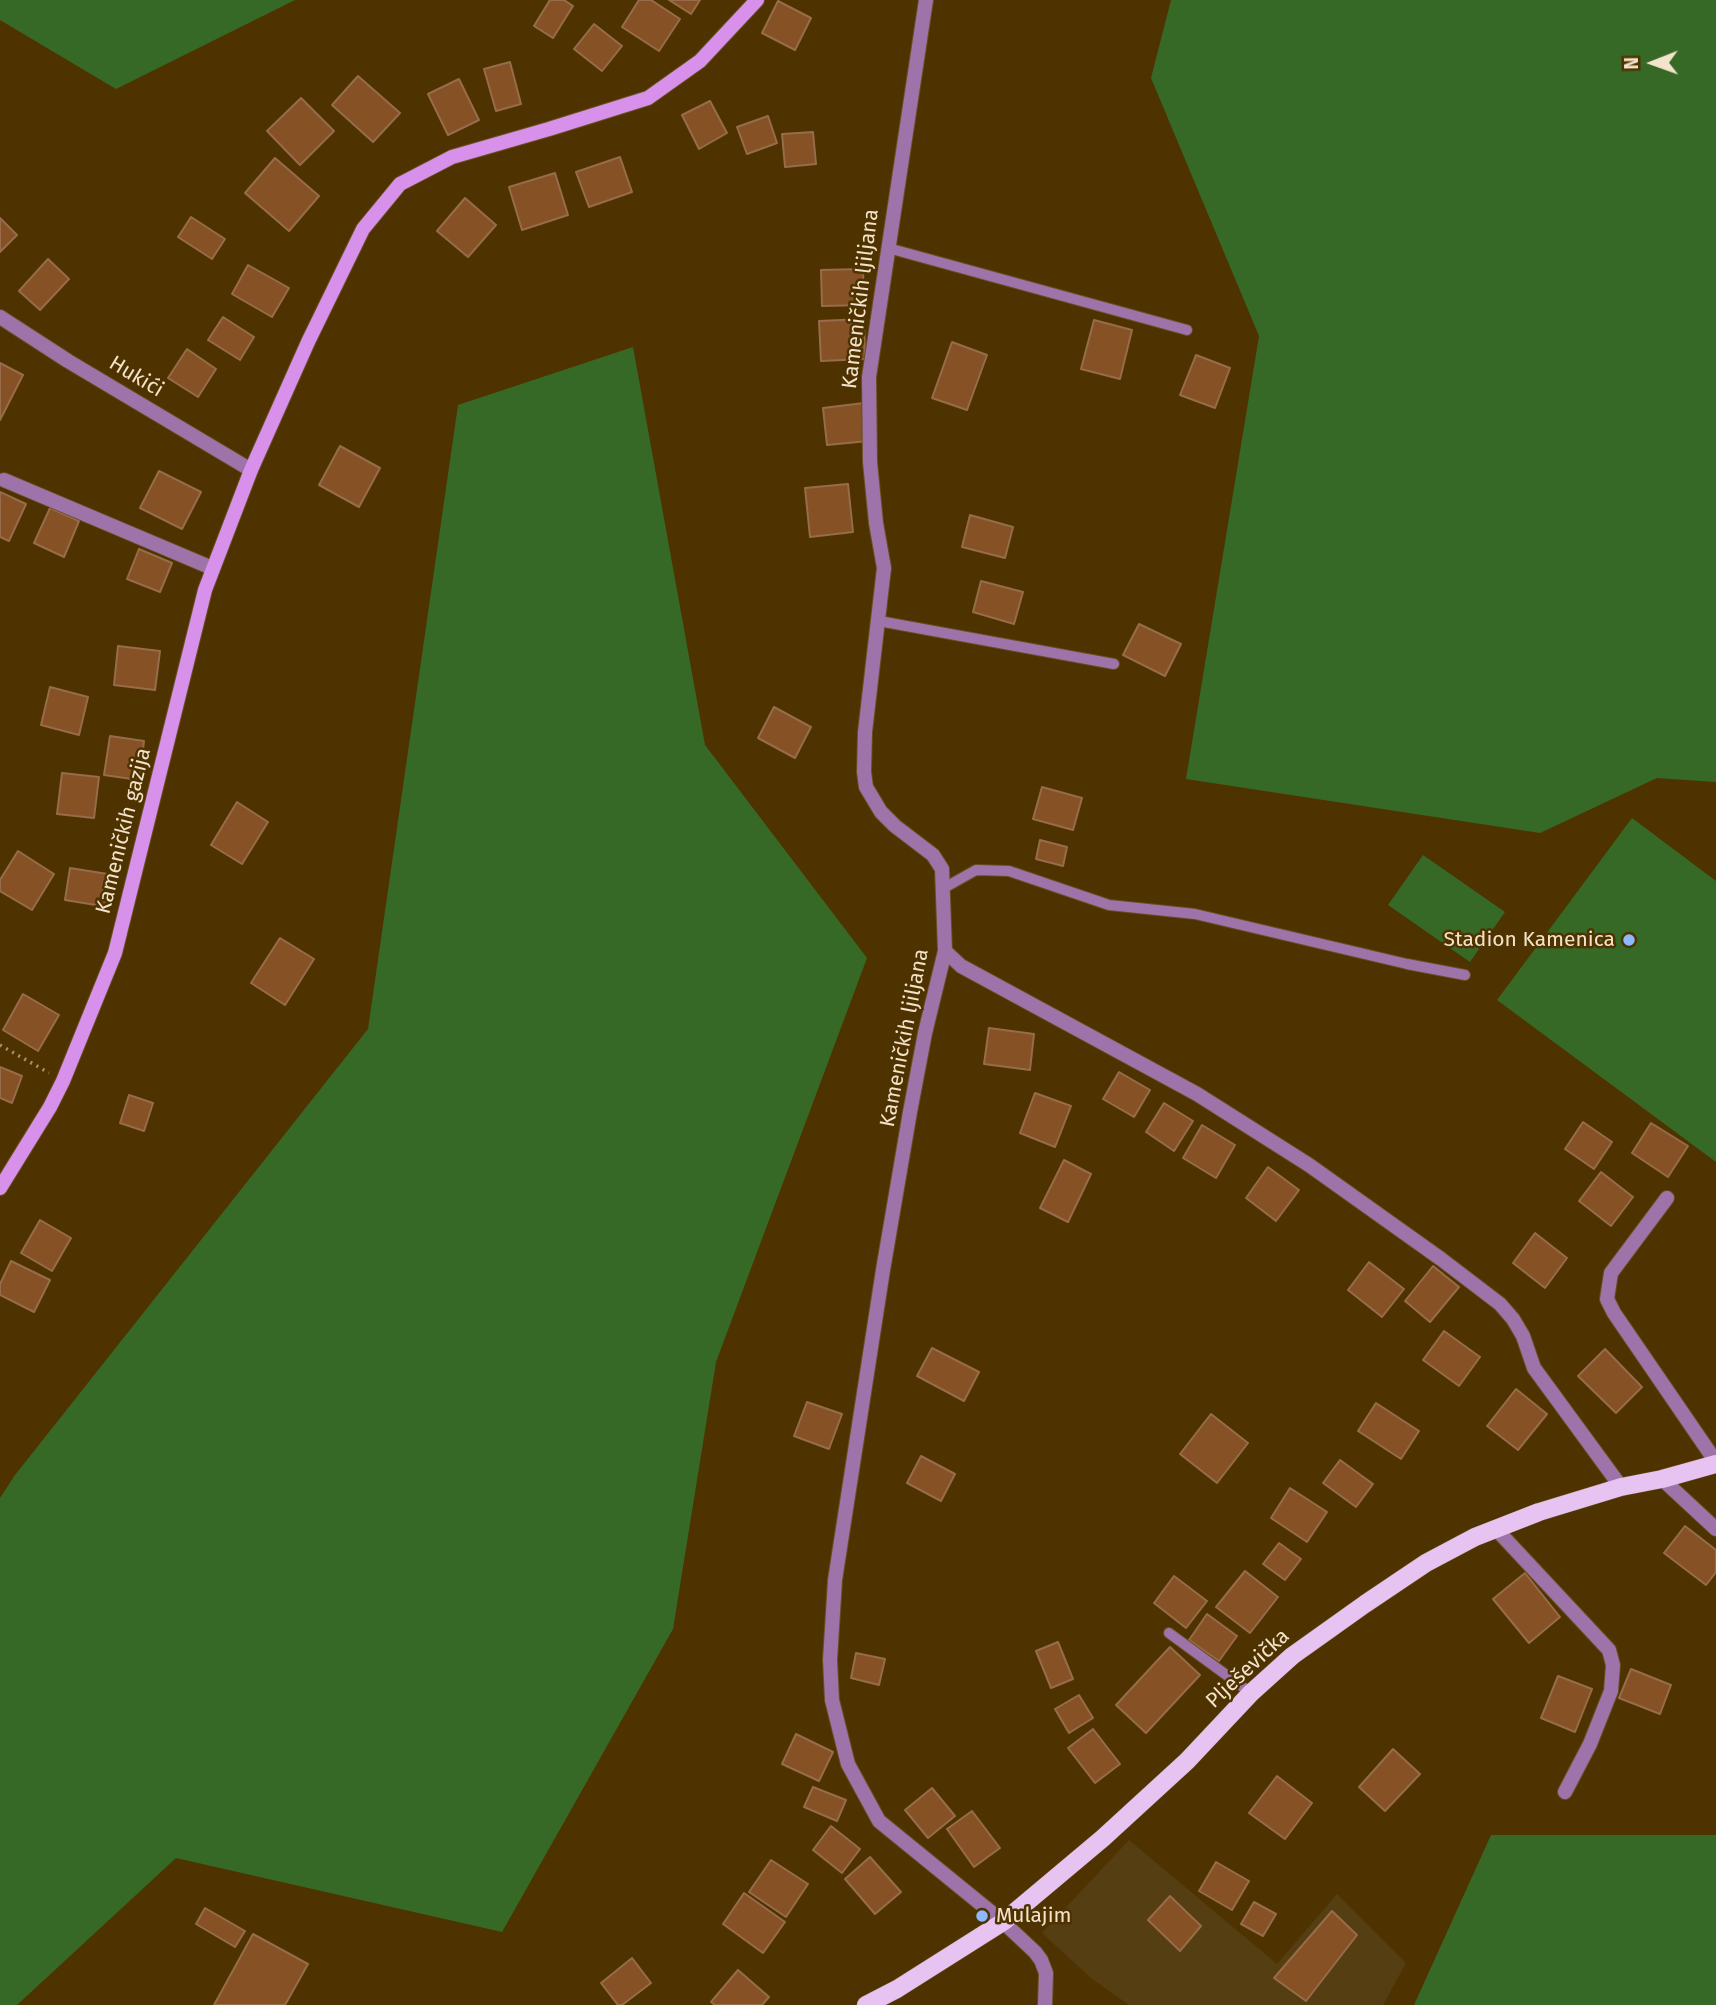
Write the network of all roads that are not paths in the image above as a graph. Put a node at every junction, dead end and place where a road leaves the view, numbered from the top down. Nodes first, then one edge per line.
1 (757, 0) edge
2 (926, 0) edge
3 (888, 248) junction
4 (0, 317) edge
5 (1187, 330) dead end
6 (251, 470) junction
7 (4, 480) dead end
8 (212, 568) junction
9 (879, 621) junction
10 (1114, 664) dead end
11 (944, 888) junction
12 (946, 951) junction
13 (1465, 975) dead end
14 (0, 1188) edge
15 (1667, 1198) dead end
16 (1716, 1463) edge
17 (1662, 1479) junction
18 (1621, 1487) junction
19 (1496, 1529) junction
20 (1716, 1529) edge
21 (1170, 1633) dead end
22 (1251, 1693) junction
23 (1564, 1792) dead end
24 (1003, 1922) junction
25 (866, 2005) edge
26 (1045, 2005) edge

1 - 6 street, Kameničkih gazija
2 - 3 street, Kameničkih ljiljana
3 - 5 lane
3 - 9 street, Kameničkih ljiljana
4 - 6 street, Hukići
6 - 8 street, Kameničkih gazija
7 - 8 street
8 - 14 street, Kameničkih gazija
9 - 10 lane
9 - 11 street, Kameničkih ljiljana
11 - 12 street, Kameničkih ljiljana
11 - 13 lane
12 - 18 street
12 - 24 street, Kameničkih ljiljana
15 - 16 street
16 - 17 main road, Plješevička
17 - 18 main road, Plješevička
17 - 20 street
18 - 19 main road, Plješevička
19 - 22 main road, Plješevička
19 - 23 street
21 - 22 lane
22 - 24 main road, Plješevička
24 - 25 main road, Plješevička
24 - 26 street, Kameničkih ljiljana

